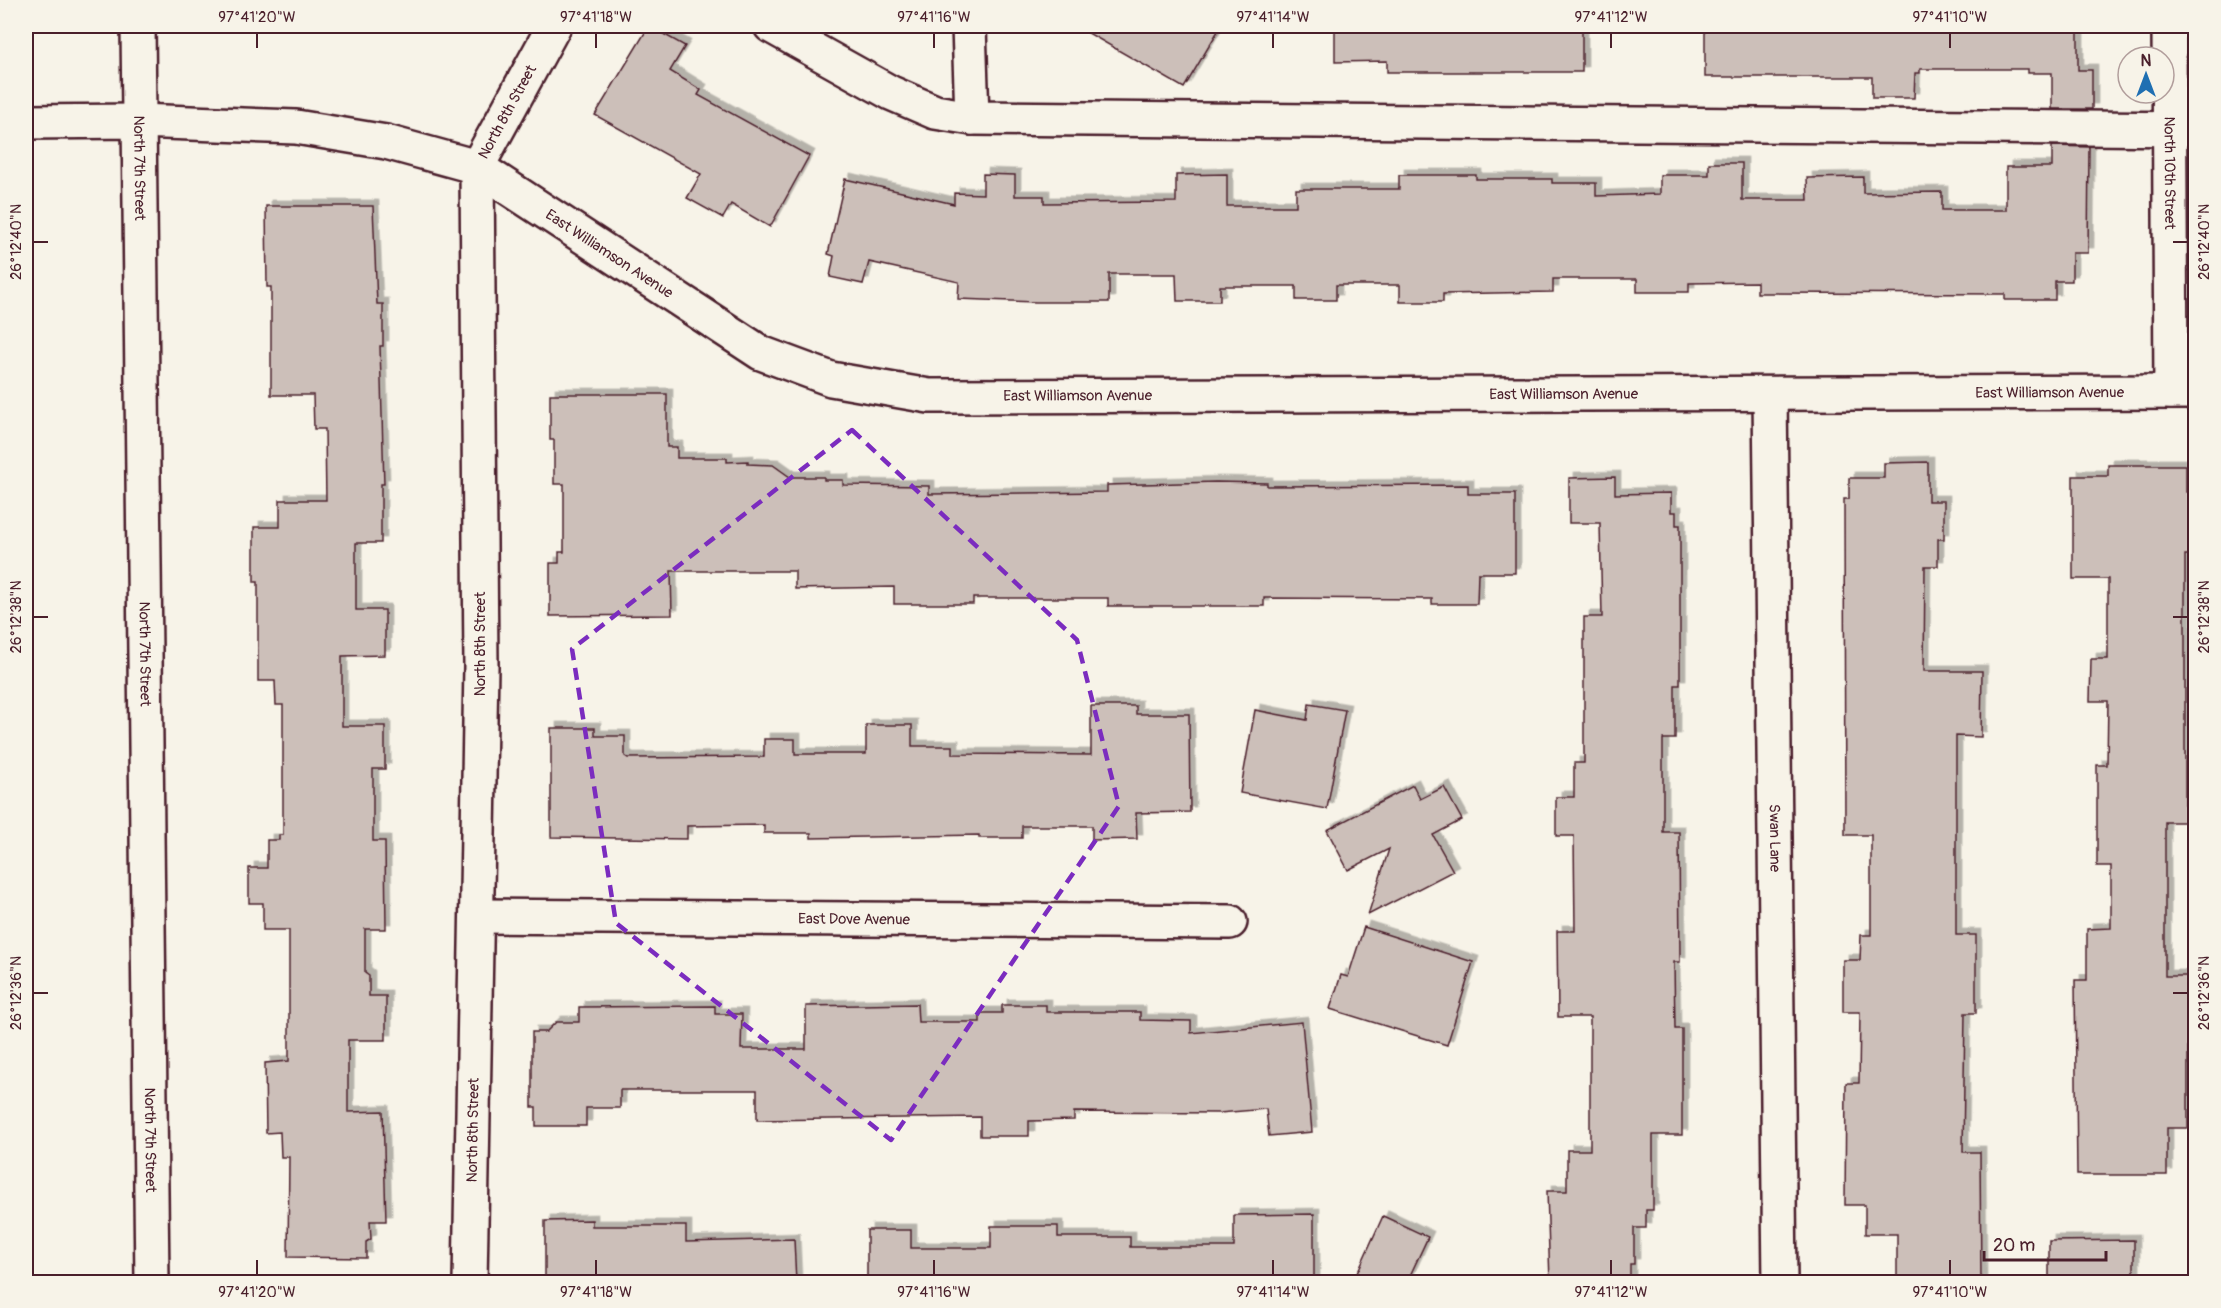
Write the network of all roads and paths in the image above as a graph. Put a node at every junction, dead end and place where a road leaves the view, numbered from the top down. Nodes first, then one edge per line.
1 (138, 26) edge
2 (554, 26) edge
3 (771, 26) edge
4 (969, 26) edge
5 (2169, 26) edge
6 (972, 118) junction
7 (138, 121) junction
8 (26, 122) edge
9 (2183, 129) edge
10 (477, 167) junction
11 (2183, 392) edge
12 (1770, 394) junction
13 (478, 916) junction
14 (1230, 922) dead end
15 (152, 1282) edge
16 (470, 1282) edge
17 (1780, 1282) edge

1 - 7 street, North 7th Street
2 - 10 street, North 8th Street
3 - 6 street
4 - 6 street
5 - 9 street, North 10th Street
6 - 9 street
7 - 8 street, East Williamson Avenue
7 - 10 street, East Williamson Avenue
7 - 15 street, North 7th Street
9 - 11 street, North 10th Street
10 - 12 street, East Williamson Avenue
10 - 13 street, North 8th Street
11 - 12 street, East Williamson Avenue
12 - 17 street, Swan Lane
13 - 14 street, East Dove Avenue
13 - 16 street, North 8th Street

